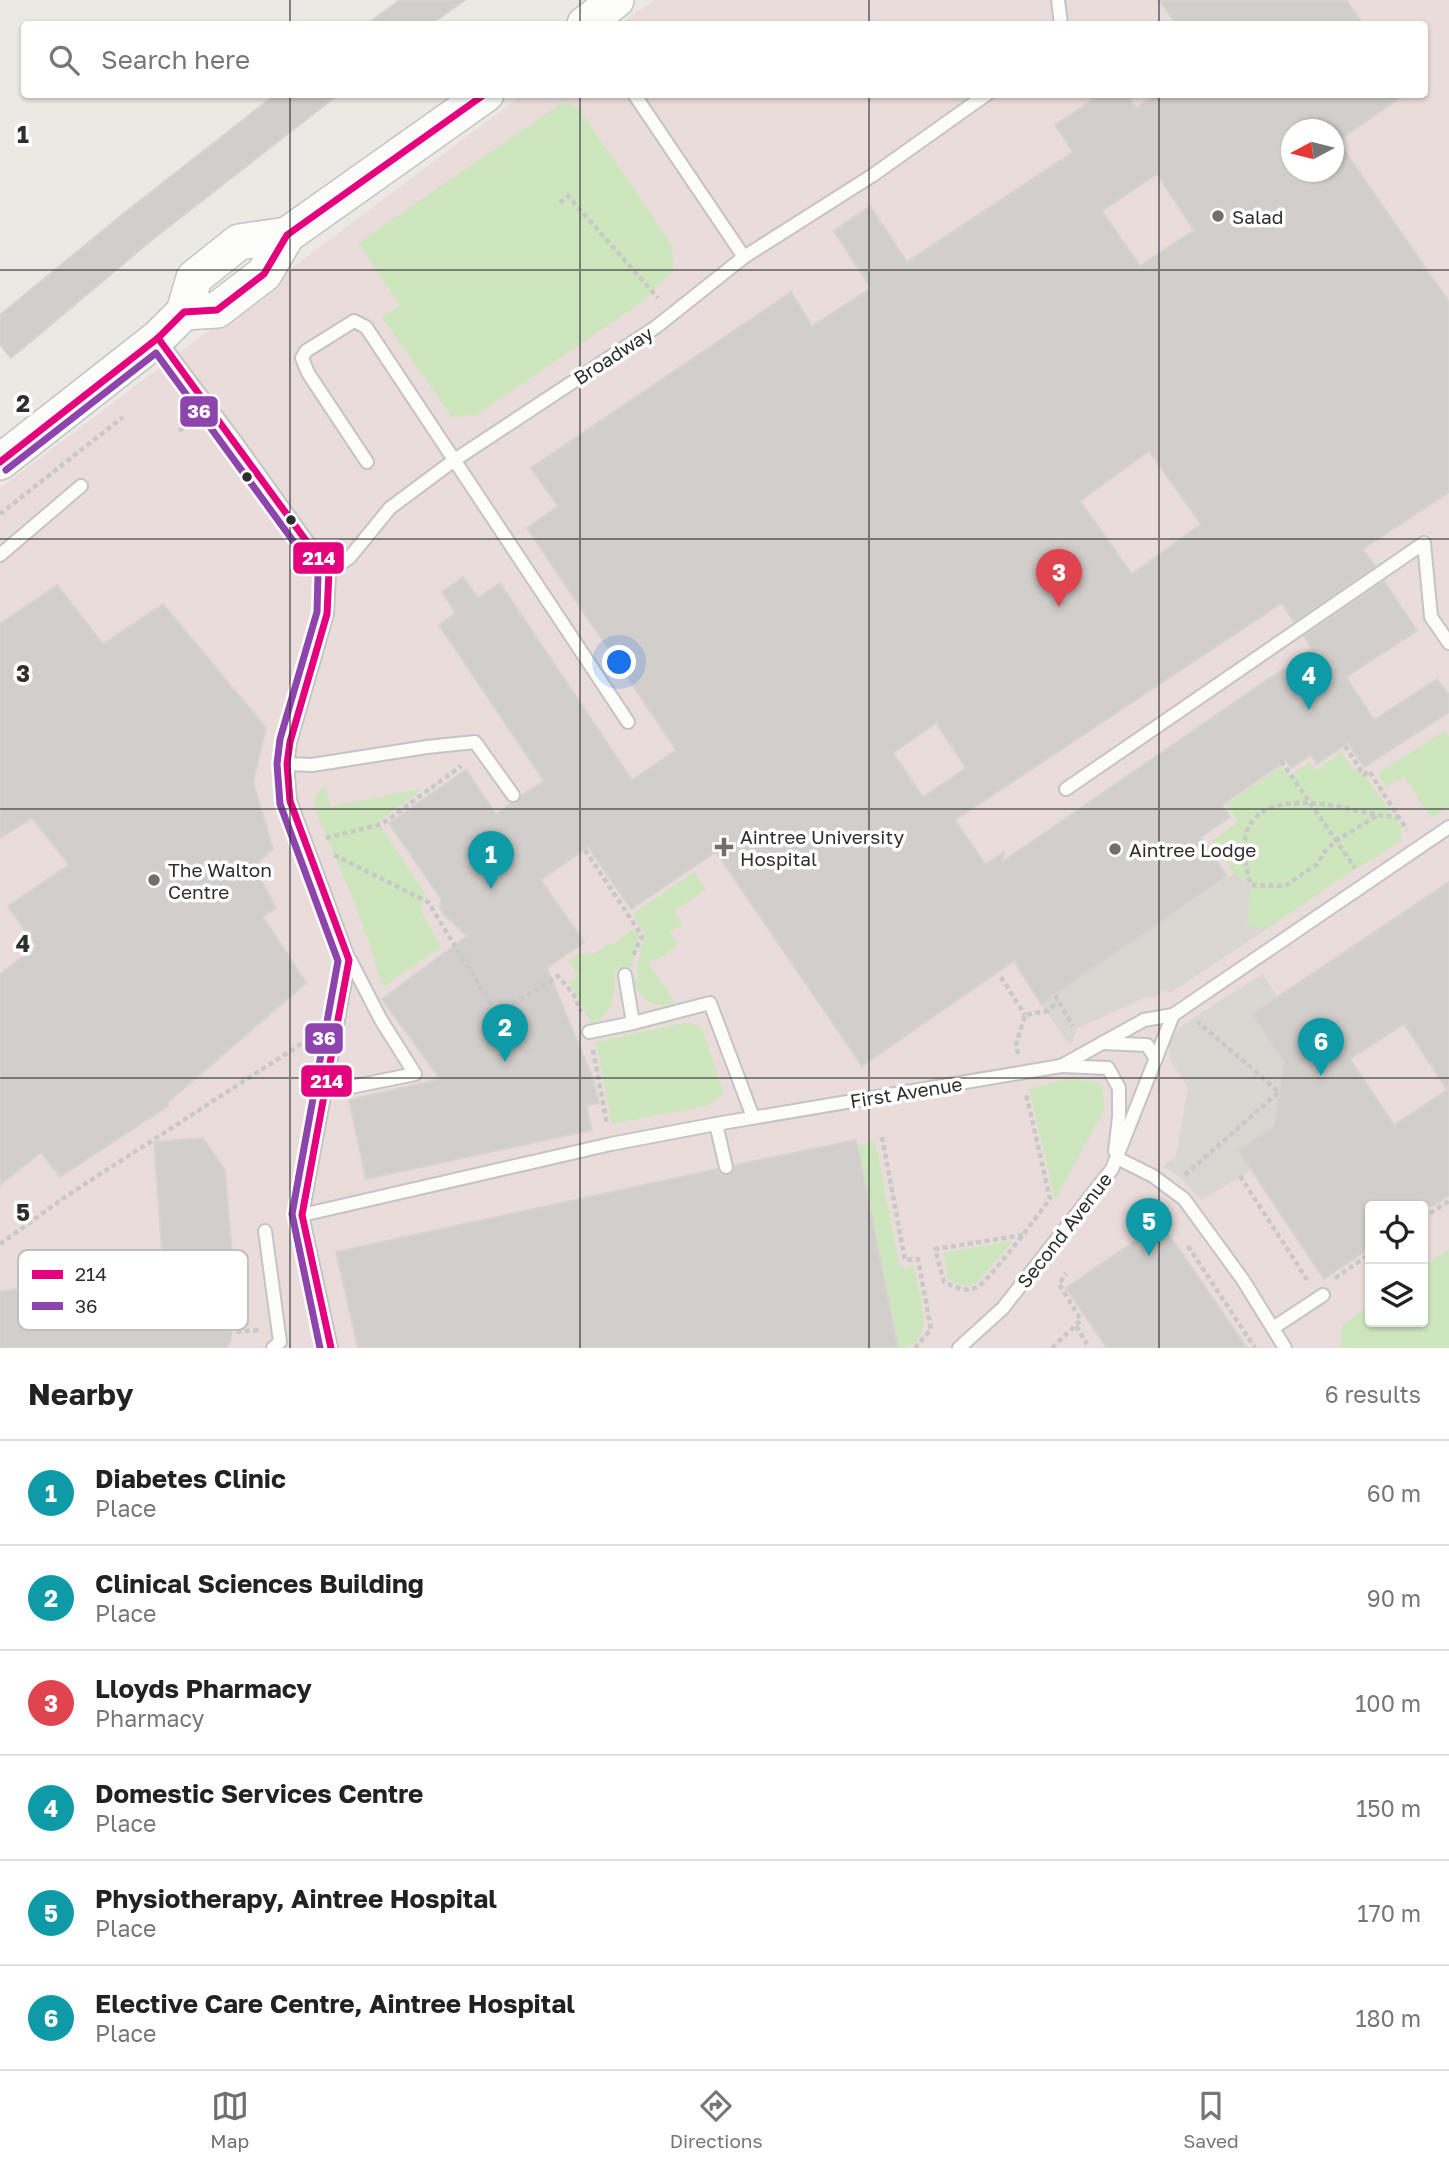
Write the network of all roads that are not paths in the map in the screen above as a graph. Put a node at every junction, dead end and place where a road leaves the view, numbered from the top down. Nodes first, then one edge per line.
1 (616, 0) edge
2 (1058, 0) edge
3 (590, 21) edge
4 (1061, 21) edge
5 (480, 98) edge
6 (637, 98) edge
7 (981, 98) edge
8 (744, 257) junction
9 (158, 338) junction
10 (453, 461) junction
11 (0, 462) edge
12 (367, 462) dead end
13 (81, 486) dead end
14 (0, 555) edge
15 (328, 572) junction
16 (1449, 643) edge
17 (628, 722) dead end
18 (287, 764) junction
19 (1066, 789) dead end
20 (513, 795) dead end
21 (1448, 829) edge
22 (349, 960) junction
23 (625, 975) road end
24 (1173, 1015) junction
25 (633, 1023) junction
26 (589, 1032) road end
27 (1102, 1043) junction
28 (1156, 1059) junction
29 (1061, 1066) junction
30 (326, 1092) junction
31 (753, 1117) junction
32 (716, 1124) junction
33 (1115, 1164) junction
34 (726, 1167) dead end
35 (302, 1215) junction
36 (265, 1231) dead end
37 (1321, 1290) road end
38 (1273, 1328) junction
39 (278, 1346) edge
40 (331, 1348) edge
41 (959, 1348) edge
42 (1286, 1348) edge

1 - 3 street
2 - 4 lane
5 - 9 street
6 - 8 lane
7 - 8 lane, Broadway
8 - 10 lane, Broadway
9 - 11 street
9 - 15 lane
10 - 12 lane
10 - 15 lane, Broadway
10 - 17 lane
13 - 14 lane
15 - 18 lane
16 - 19 lane
18 - 20 lane
18 - 22 lane
21 - 24 lane, First Avenue
22 - 30 lane
22 - 30 lane
23 - 25 lane
24 - 27 lane, First Avenue
24 - 28 lane, Second Avenue
25 - 26 lane
25 - 31 lane
27 - 28 lane
27 - 29 lane, First Avenue
28 - 33 lane, Second Avenue
29 - 31 lane, First Avenue
29 - 33 lane
30 - 35 lane
31 - 32 lane, First Avenue
32 - 34 lane
32 - 35 lane, First Avenue
33 - 38 lane
33 - 41 lane, Second Avenue
35 - 40 lane
36 - 39 lane
37 - 38 lane
38 - 42 lane

